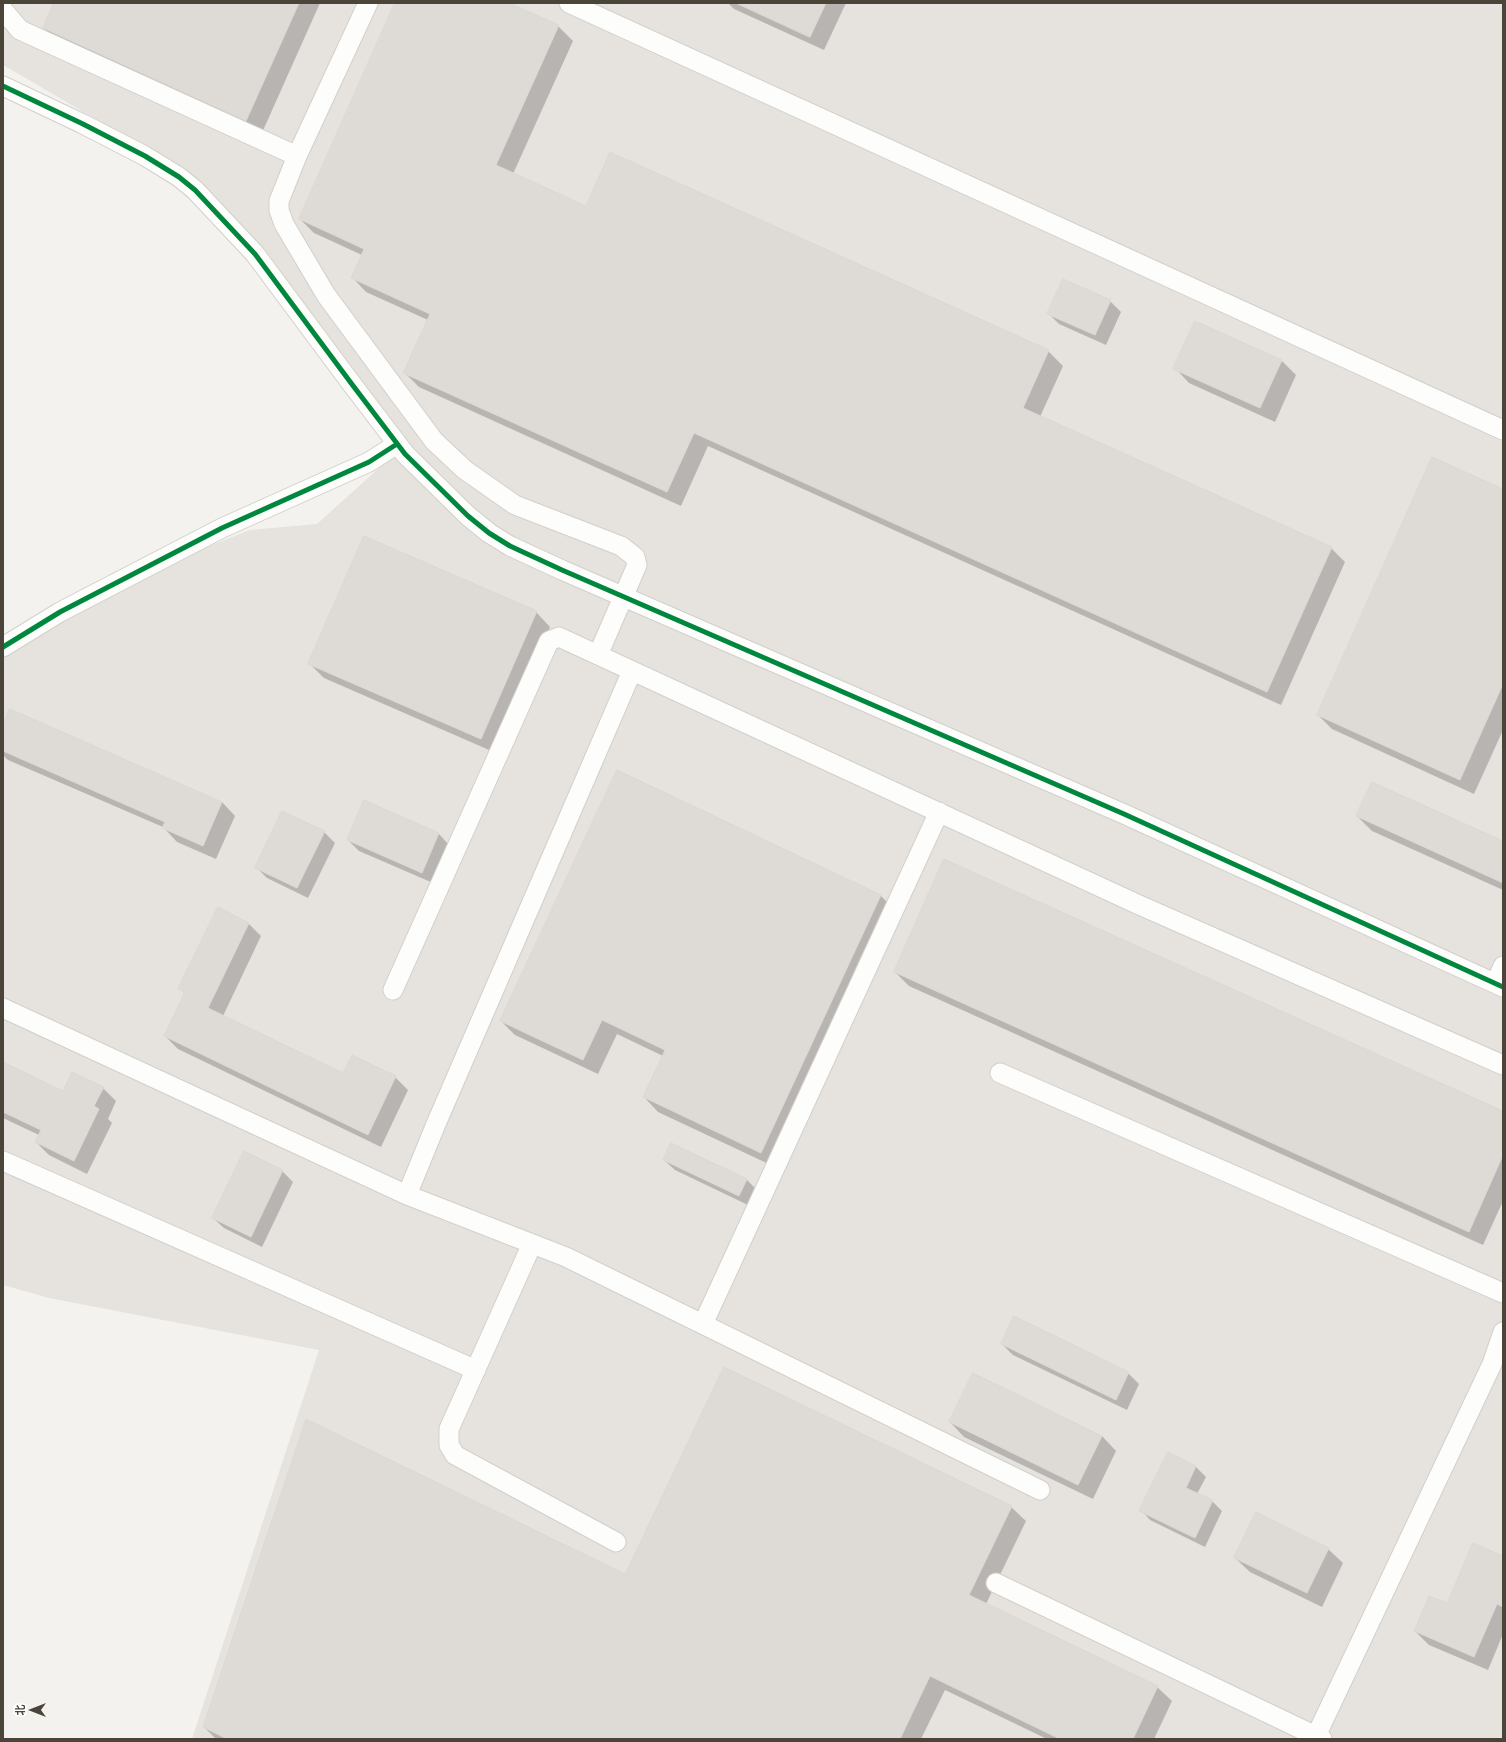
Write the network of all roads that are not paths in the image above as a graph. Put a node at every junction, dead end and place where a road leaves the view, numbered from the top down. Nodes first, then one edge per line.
1 (368, 3) edge
2 (569, 3) edge
3 (3, 10) edge
4 (3, 86) edge
5 (296, 156) junction
6 (1503, 430) edge
7 (397, 444) junction
8 (624, 596) junction
9 (3, 647) edge
10 (598, 655) junction
11 (632, 671) junction
12 (939, 812) junction
13 (1501, 979) edge
14 (392, 990) dead end
15 (3, 1008) edge
16 (1503, 1064) edge
17 (1000, 1073) dead end
18 (3, 1161) edge
19 (407, 1195) junction
20 (532, 1244) junction
21 (1503, 1293) edge
22 (703, 1324) junction
23 (1503, 1332) edge
24 (476, 1370) junction
25 (1040, 1490) dead end
26 (616, 1542) dead end
27 (996, 1583) dead end
28 (1319, 1738) edge

1 - 5 street
2 - 6 street
3 - 5 street
4 - 7 street
5 - 8 street
7 - 8 street
7 - 9 street
8 - 10 street
8 - 13 street
10 - 11 street
10 - 14 street
11 - 12 street
11 - 19 street
12 - 16 street
12 - 22 street
15 - 19 street
17 - 21 street
18 - 24 street
19 - 20 street
20 - 22 street
20 - 24 street
22 - 25 street
23 - 28 street
24 - 26 street
27 - 28 street

